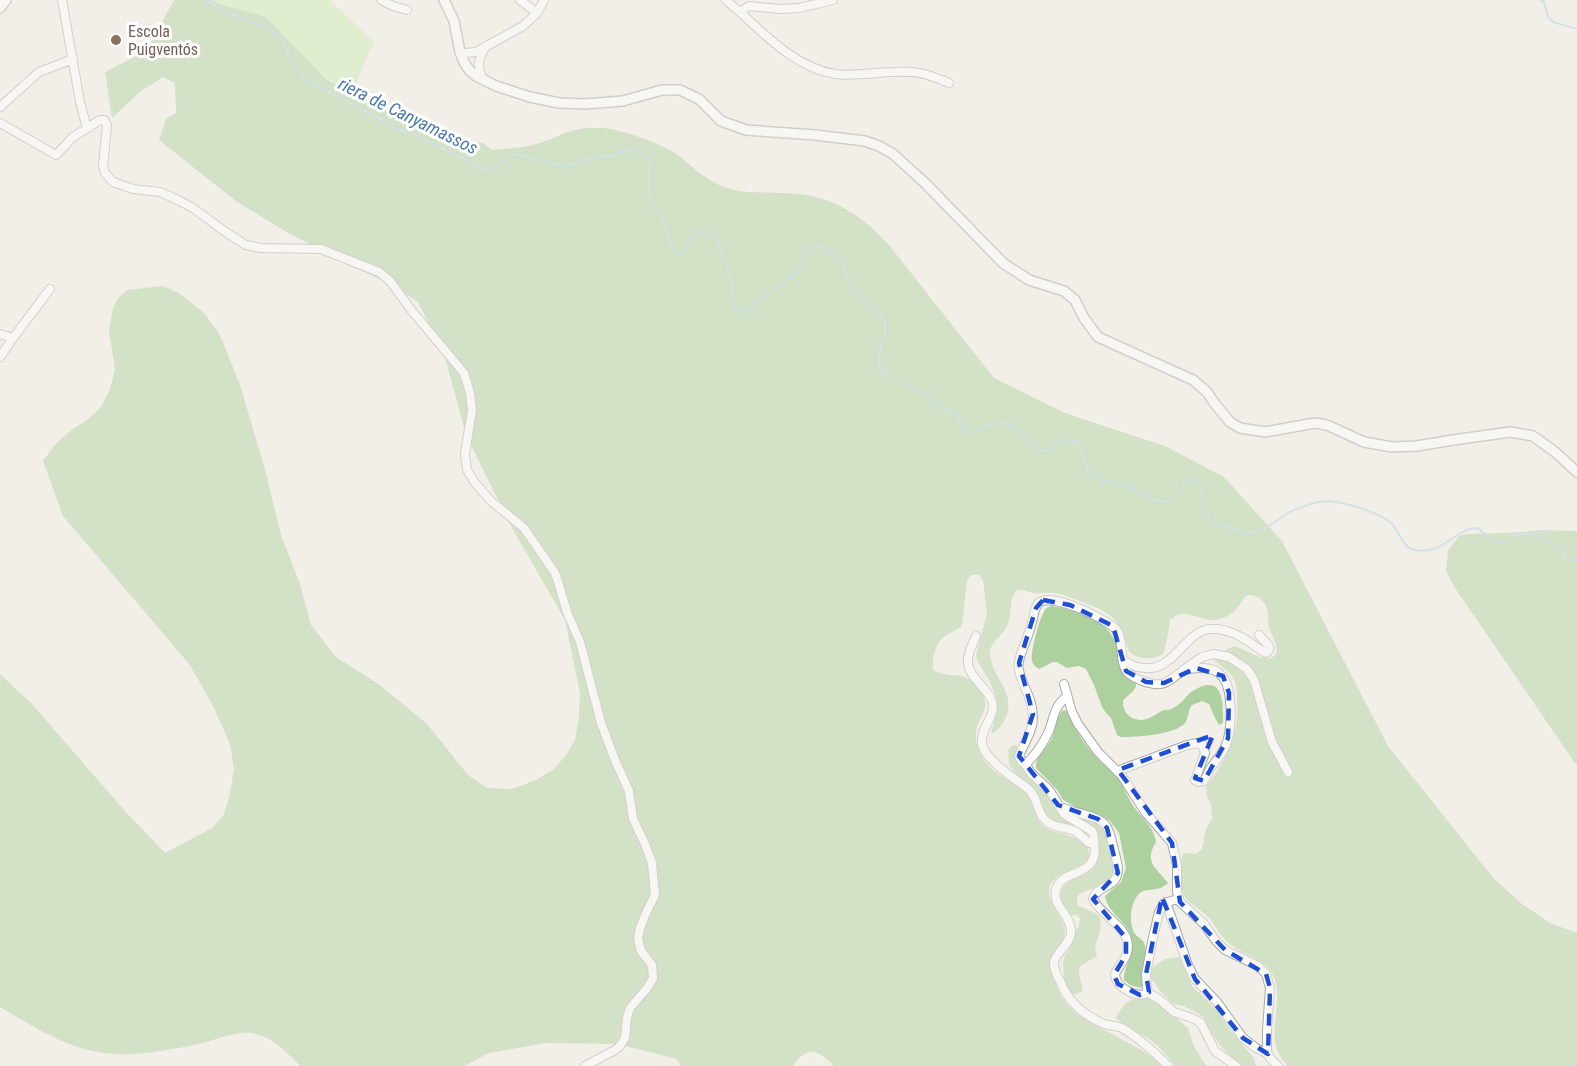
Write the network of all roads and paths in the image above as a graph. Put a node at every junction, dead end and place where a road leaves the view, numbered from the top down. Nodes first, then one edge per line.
1 (14, 0) edge
2 (62, 0) edge
3 (381, 0) edge
4 (444, 0) edge
5 (520, 0) edge
6 (544, 0) edge
7 (726, 0) edge
8 (833, 0) edge
9 (2, 5) edge
10 (407, 10) dead end
11 (740, 12) junction
12 (537, 13) junction
13 (487, 45) junction
14 (460, 52) junction
15 (73, 59) junction
16 (484, 81) junction
17 (949, 83) dead end
18 (0, 107) edge
19 (0, 123) edge
20 (87, 128) junction
21 (50, 289) dead end
22 (0, 334) edge
23 (12, 338) junction
24 (0, 357) edge
25 (1577, 472) edge
26 (1259, 635) dead end
27 (976, 636) dead end
28 (1124, 659) junction
29 (1180, 673) junction
30 (1064, 684) dead end
31 (1067, 698) junction
32 (1025, 764) junction
33 (1117, 771) junction
34 (1288, 772) dead end
35 (1058, 806) junction
36 (1094, 840) junction
37 (1178, 899) junction
38 (1166, 902) junction
39 (1149, 992) junction
40 (1273, 1061) edge
41 (585, 1066) edge
42 (1167, 1066) edge
43 (1236, 1066) edge

1 - 9 street
2 - 15 street
3 - 10 street
4 - 14 street
5 - 12 street
6 - 12 street
7 - 11 street
8 - 11 street
11 - 17 street
12 - 13 street
13 - 14 street
13 - 16 street
14 - 16 street
15 - 18 street
15 - 20 street
16 - 25 street
19 - 20 street
20 - 41 street
21 - 23 street
22 - 23 street
23 - 24 street
26 - 28 street
27 - 36 street
28 - 29 street
28 - 32 street
29 - 33 street
29 - 34 street
30 - 31 street
31 - 32 street
31 - 33 street
32 - 35 street
33 - 37 street
35 - 36 street
35 - 39 street
36 - 42 street
37 - 38 street
37 - 40 street
38 - 39 street
38 - 40 street
39 - 43 street

